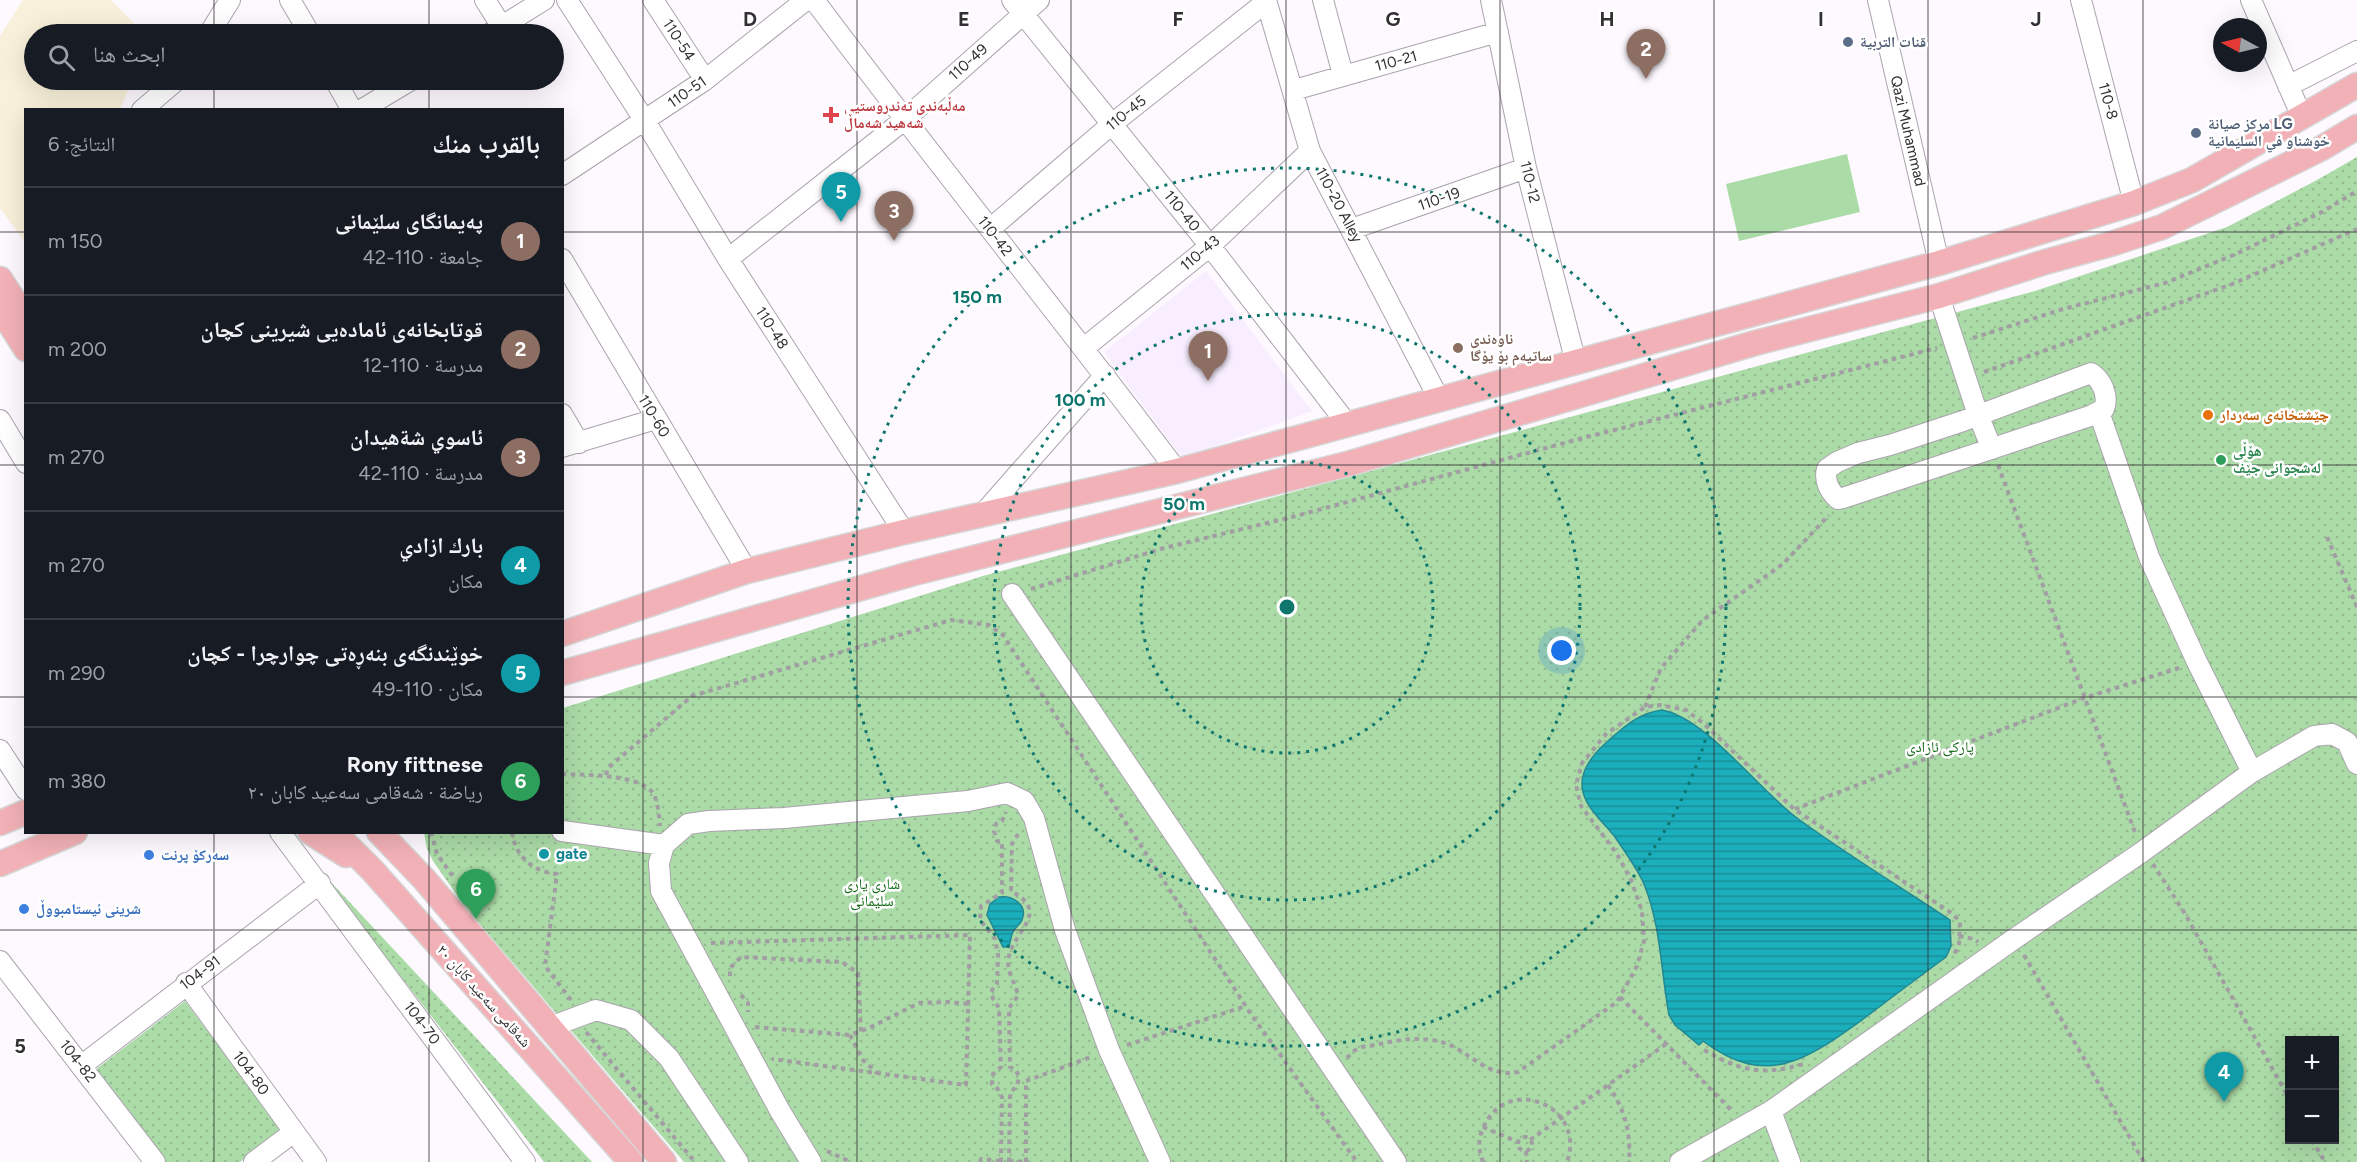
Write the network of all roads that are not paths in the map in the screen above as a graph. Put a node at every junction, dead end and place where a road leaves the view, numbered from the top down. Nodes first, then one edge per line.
1 (230, 0) edge
2 (291, 0) edge
3 (485, 0) edge
4 (544, 0) edge
5 (567, 0) edge
6 (653, 0) edge
7 (806, 0) edge
8 (814, 0) edge
9 (1039, 0) edge
10 (1323, 0) edge
11 (1492, 0) edge
12 (1878, 0) edge
13 (2081, 0) edge
14 (2252, 0) edge
15 (1266, 1) edge
16 (1018, 7) edge
17 (215, 24) edge
18 (304, 24) edge
19 (494, 24) edge
20 (507, 24) edge
21 (1498, 32) junction
22 (2357, 51) edge
23 (1343, 75) junction
24 (705, 80) junction
25 (2357, 85) edge
26 (2288, 86) junction
27 (167, 90) edge
28 (341, 90) edge
29 (394, 90) edge
30 (1294, 90) junction
31 (153, 105) edge
32 (351, 108) edge
33 (364, 108) edge
34 (2302, 117) junction
35 (904, 120) junction
36 (645, 121) junction
37 (1112, 124) junction
38 (2357, 127) edge
39 (1310, 151) junction
40 (1526, 168) junction
41 (564, 174) edge
42 (2134, 203) junction
43 (990, 229) junction
44 (1352, 229) junction
45 (1210, 246) junction
46 (728, 259) junction
47 (564, 262) edge
48 (1939, 263) junction
49 (0, 279) edge
50 (1940, 296) junction
51 (0, 308) edge
52 (24, 316) edge
53 (24, 346) edge
54 (1084, 348) junction
55 (1576, 363) junction
56 (1105, 375) junction
57 (1491, 385) junction
58 (1439, 399) junction
59 (2099, 412) junction
60 (1978, 415) junction
61 (656, 419) junction
62 (1502, 419) junction
63 (0, 420) edge
64 (564, 421) edge
65 (1348, 425) junction
66 (571, 445) edge
67 (1992, 449) junction
68 (24, 460) edge
69 (1177, 471) junction
70 (982, 515) junction
71 (903, 532) junction
72 (747, 570) junction
73 (1012, 594) road end
74 (564, 633) edge
75 (564, 672) edge
76 (0, 750) edge
77 (2357, 764) edge
78 (2252, 772) junction
79 (24, 787) edge
80 (24, 813) edge
81 (0, 823) edge
82 (564, 831) edge
83 (70, 834) edge
84 (282, 834) edge
85 (313, 834) edge
86 (336, 834) edge
87 (381, 834) edge
88 (406, 834) edge
89 (664, 845) junction
90 (0, 864) edge
91 (373, 871) junction
92 (424, 879) junction
93 (320, 883) junction
94 (0, 961) edge
95 (186, 983) junction
96 (550, 1027) junction
97 (81, 1066) junction
98 (1771, 1111) junction
99 (294, 1132) junction
100 (155, 1162) edge
101 (254, 1162) edge
102 (316, 1162) edge
103 (525, 1162) edge
104 (631, 1162) edge
105 (664, 1162) edge
106 (738, 1162) edge
107 (811, 1162) edge
108 (1160, 1162) edge
109 (1396, 1162) edge
110 (1680, 1162) edge
111 (1790, 1162) edge

1 - 17 street
2 - 18 street
3 - 19 street
4 - 20 street
5 - 36 street, 110-48
6 - 24 street, 110-54
7 - 24 street, 110-51
8 - 35 street, 110-42
9 - 16 street, 110-49
10 - 23 street
11 - 21 street, 110-12
12 - 48 street, Qazi Muhammad
13 - 42 street, 110-8
14 - 26 street
15 - 30 street, 110-20 Alley
15 - 37 street, 110-45
16 - 35 street, 110-49
16 - 37 street, 110-40
21 - 23 street, 110-21
21 - 40 street, 110-12
22 - 26 street
23 - 30 street, 110-21
24 - 36 street, 110-51
25 - 34 main road
26 - 34 street
27 - 31 street
28 - 32 street
29 - 33 street
30 - 39 street, 110-20 Alley
34 - 42 main road
35 - 43 street, 110-42
35 - 46 street, 110-49
36 - 41 street, 110-51
36 - 46 street, 110-48
37 - 43 street, 110-45
37 - 45 street, 110-40
38 - 50 main road
39 - 44 street, 110-20 Alley
39 - 45 street, 110-43
40 - 44 street, 110-19
40 - 55 street, 110-12
42 - 48 main road
43 - 54 street, 110-42
44 - 58 street, 110-20 Alley
45 - 54 street, 110-43
45 - 65 street, 110-40
46 - 71 street, 110-48
47 - 61 street, 110-60
48 - 55 main road
49 - 52 main road
50 - 60 street
50 - 62 main road
51 - 53 main road
54 - 56 street, 110-42
55 - 57 main road
56 - 69 street, 110-42
56 - 70 street
57 - 58 main road
57 - 62 main road
58 - 65 main road
59 - 60 street
59 - 67 street
59 - 78 street
60 - 67 street
60 - 67 street
61 - 66 street
61 - 72 street, 110-60
62 - 75 main road
63 - 68 street
64 - 66 street
65 - 69 main road
69 - 70 main road
70 - 71 main road
71 - 72 main road
72 - 74 main road
73 - 109 street
76 - 79 street
77 - 78 street
78 - 98 street
80 - 81 main road
82 - 89 street
83 - 90 main road
84 - 93 street, 104-70
85 - 91 main road
86 - 91 main road, شەقامی سەعید کابان ٢٠
87 - 92 main road, شەقامی سەعید کابان ٢٠
88 - 92 main road
89 - 107 street
89 - 108 street
91 - 104 main road, شەقامی سەعید کابان ٢٠
92 - 96 main road, شەقامی سەعید کابان ٢٠
93 - 95 street, 104-91
93 - 103 street, 104-70
94 - 97 street, 104-82
95 - 97 street, 104-91
95 - 99 street, 104-80
96 - 105 main road, شەقامی سەعید کابان ٢٠
96 - 106 street
97 - 100 street, 104-82
98 - 110 street
98 - 111 street
99 - 101 street
99 - 102 street, 104-80

